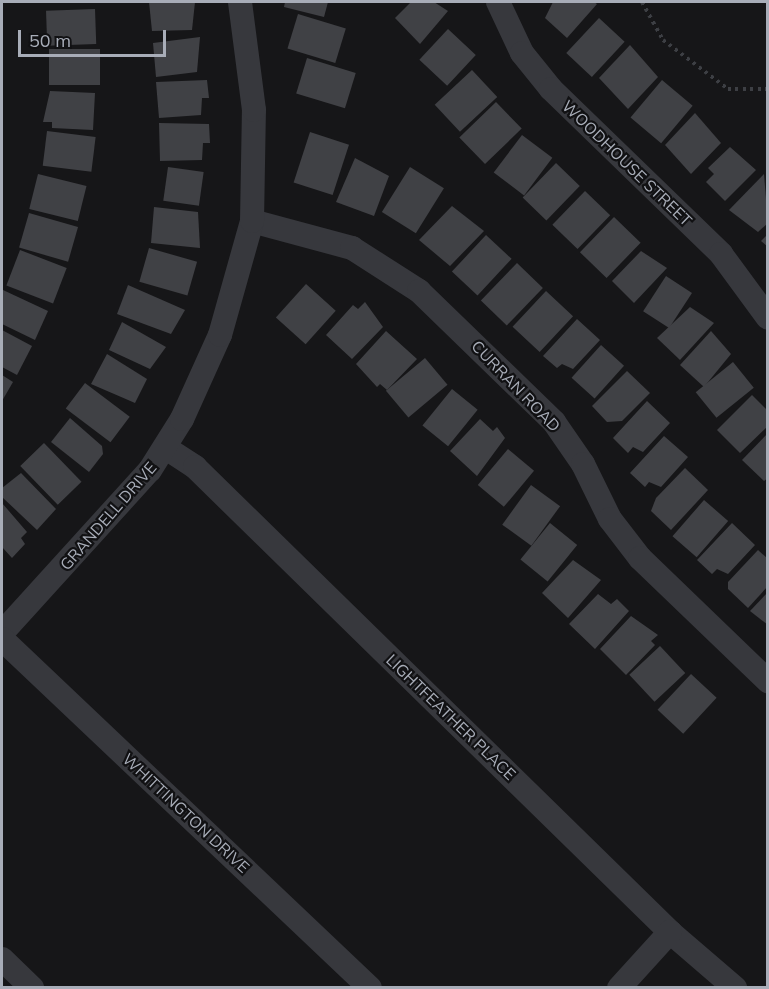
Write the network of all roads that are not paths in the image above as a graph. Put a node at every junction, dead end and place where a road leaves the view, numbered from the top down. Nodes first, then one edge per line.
1 (240, 2) edge
2 (498, 2) edge
3 (252, 221) junction
4 (768, 318) edge
5 (166, 448) junction
6 (2, 633) edge
7 (2, 639) edge
8 (768, 681) edge
9 (670, 932) junction
10 (2, 959) edge
11 (32, 987) edge
12 (370, 987) edge
13 (619, 987) edge
14 (735, 987) edge

1 - 3 street, GRANDELL DRIVE
2 - 4 street, WOODHOUSE STREET
3 - 5 street, GRANDELL DRIVE
3 - 8 street, CURRAN ROAD
5 - 6 street, GRANDELL DRIVE
5 - 9 street, LIGHTFEATHER PLACE
7 - 12 street, WHITTINGTON DRIVE
9 - 13 street
9 - 14 street, LIGHTFEATHER PLACE
10 - 11 street

